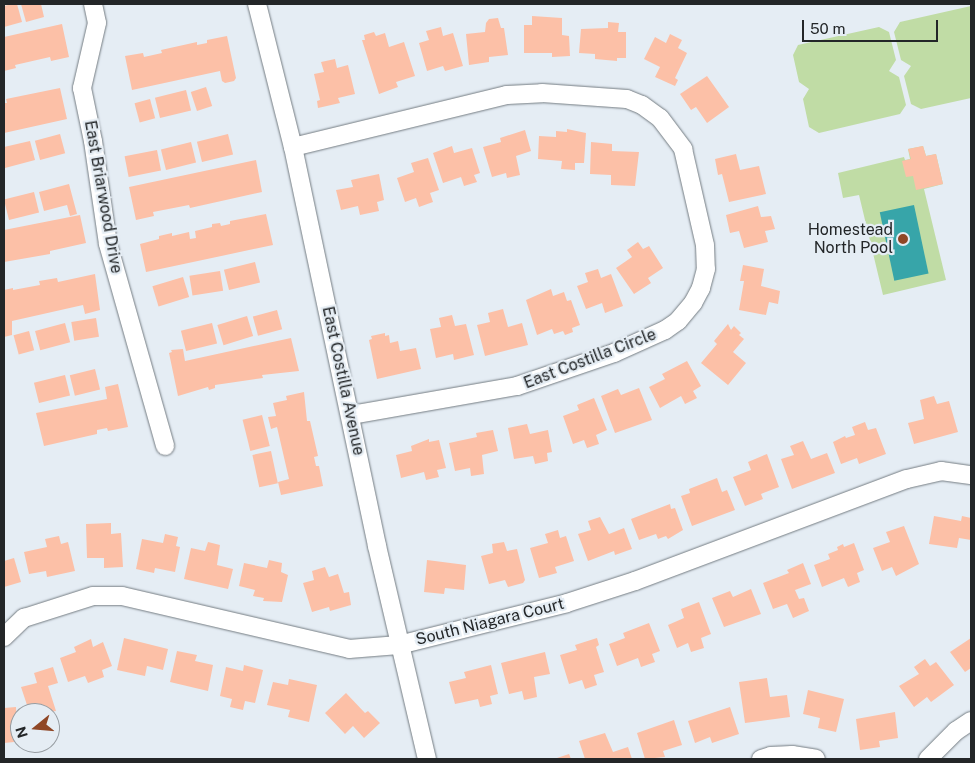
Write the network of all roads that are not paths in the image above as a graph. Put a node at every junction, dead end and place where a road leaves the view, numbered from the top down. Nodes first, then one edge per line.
1 (93, 4) edge
2 (257, 4) edge
3 (293, 147) junction
4 (350, 415) junction
5 (165, 446) dead end
6 (971, 475) edge
7 (4, 637) edge
8 (400, 645) junction
9 (971, 721) edge
10 (428, 759) edge
11 (761, 759) edge
12 (816, 759) edge
13 (928, 759) edge

1 - 5 street, East Briarwood Drive
2 - 3 street, East Costilla Avenue
3 - 4 street, East Costilla Avenue
3 - 4 street, East Costilla Circle
4 - 8 street, East Costilla Avenue
6 - 8 street, South Niagara Court
7 - 8 street, South Niagara Court
8 - 10 street, East Costilla Avenue
9 - 13 street
11 - 12 street

